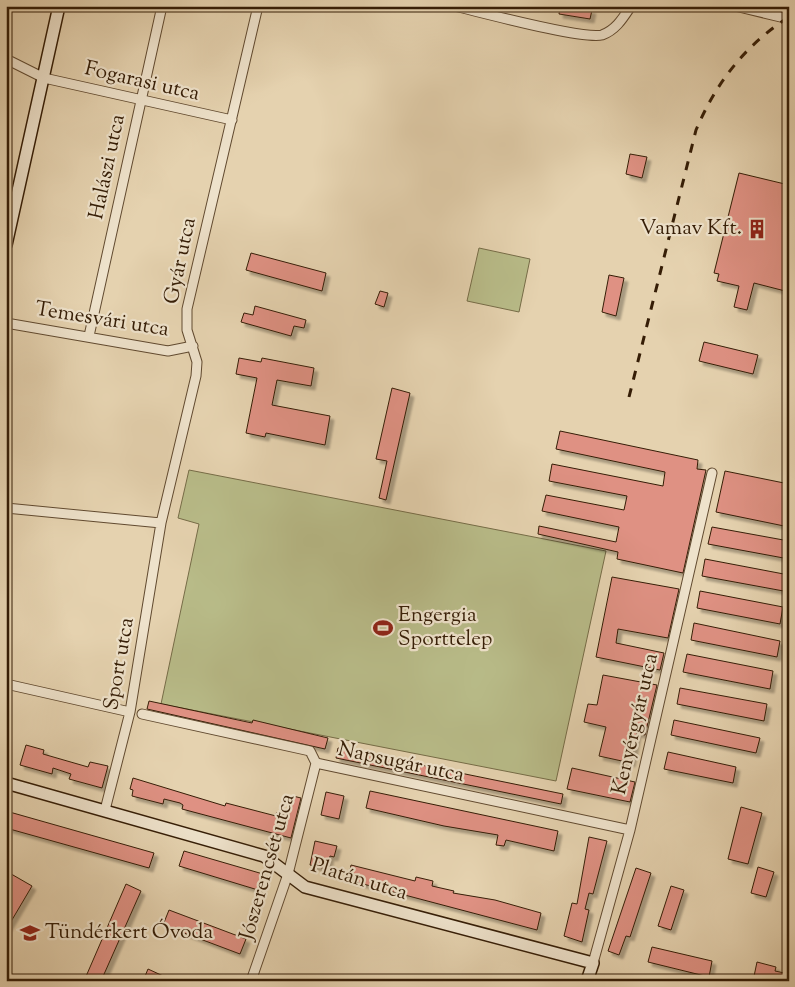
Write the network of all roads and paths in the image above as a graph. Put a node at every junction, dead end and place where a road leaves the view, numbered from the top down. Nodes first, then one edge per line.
1 (59, 6) edge
2 (162, 6) edge
3 (258, 6) edge
4 (454, 6) edge
5 (631, 6) edge
6 (735, 6) edge
7 (789, 19) edge
8 (6, 59) edge
9 (44, 78) junction
10 (140, 99) junction
11 (232, 120) junction
12 (6, 245) edge
13 (6, 323) edge
14 (89, 336) junction
15 (193, 346) junction
16 (712, 473) dead end
17 (6, 508) edge
18 (161, 523) junction
19 (6, 684) edge
20 (130, 712) junction
21 (142, 714) dead end
22 (316, 763) junction
23 (6, 783) edge
24 (105, 810) junction
25 (630, 830) junction
26 (288, 874) junction
27 (593, 963) junction
28 (251, 981) edge
29 (587, 981) edge

1 - 9 street
2 - 10 street, Halászi utca
3 - 11 street, Gyár utca
4 - 5 street
6 - 7 street
8 - 9 street, Fogarasi utca
9 - 10 street, Fogarasi utca
9 - 12 street
10 - 11 street, Fogarasi utca
10 - 14 street, Halászi utca
11 - 15 street, Gyár utca
13 - 14 street, Temesvári utca
14 - 15 street, Temesvári utca
15 - 18 street, Gyár utca
16 - 25 street, Kenyérgyár utca
17 - 18 street
18 - 20 street, Sport utca
19 - 20 street
20 - 24 street, Sport utca
21 - 22 street, Napsugár utca
22 - 25 street, Napsugár utca
22 - 26 street, Jószerencsét utca
23 - 24 street, Platán utca
24 - 26 street, Platán utca
25 - 27 street, Kenyérgyár utca
26 - 27 street, Platán utca
26 - 28 street, Jószerencsét utca
27 - 29 street, Kenyérgyár utca

